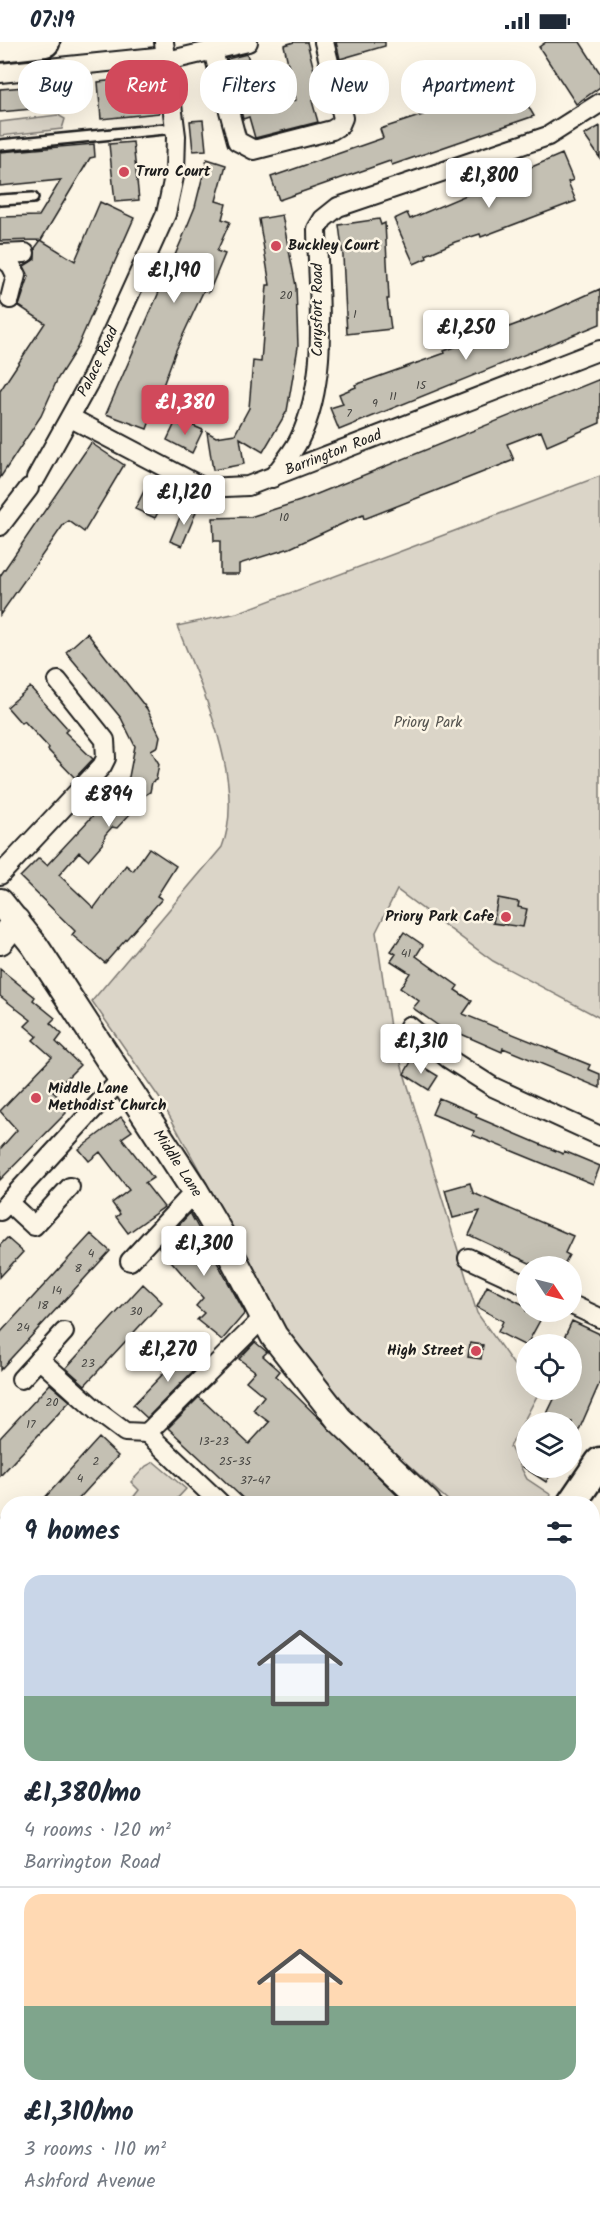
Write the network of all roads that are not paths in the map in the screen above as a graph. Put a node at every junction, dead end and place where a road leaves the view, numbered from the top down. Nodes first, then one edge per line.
1 (249, 42) edge
2 (324, 42) edge
3 (213, 51) junction
4 (166, 53) edge
5 (0, 73) edge
6 (600, 103) edge
7 (175, 128) junction
8 (0, 145) edge
9 (33, 198) dead end
10 (0, 200) edge
11 (25, 253) dead end
12 (0, 255) edge
13 (10, 299) dead end
14 (600, 350) edge
15 (71, 418) junction
16 (299, 440) junction
17 (316, 459) junction
18 (272, 478) junction
19 (0, 526) edge
20 (58, 681) dead end
21 (0, 876) edge
22 (8, 912) edge
23 (0, 941) edge
24 (409, 1026) dead end
25 (122, 1078) junction
26 (600, 1136) edge
27 (70, 1187) dead end
28 (195, 1191) junction
29 (4, 1206) edge
30 (468, 1258) dead end
31 (129, 1261) dead end
32 (516, 1280) edge
33 (582, 1310) edge
34 (263, 1318) junction
35 (600, 1318) edge
36 (64, 1332) dead end
37 (39, 1359) junction
38 (21, 1379) dead end
39 (147, 1433) junction
40 (598, 1469) edge
41 (213, 1496) edge
42 (420, 1496) edge
43 (577, 1496) edge

1 - 3 street
2 - 3 street
3 - 4 street
4 - 5 street
4 - 7 street, Palace Road
6 - 16 street, Carysfort Road
7 - 8 lane
7 - 15 street, Palace Road
9 - 10 lane
11 - 12 street
12 - 13 street
14 - 17 street, Barrington Road
15 - 18 street, Barrington Road
15 - 19 street, Palace Road
16 - 17 street
16 - 18 street, Carysfort Road
17 - 18 street, Barrington Road
20 - 21 street
22 - 23 street
22 - 25 street, Middle Lane
24 - 26 street
25 - 28 street, Middle Lane
25 - 29 street
27 - 29 street
28 - 31 street
28 - 34 street, Middle Lane
30 - 32 street
33 - 35 street
34 - 39 street
34 - 42 street, Middle Lane
36 - 37 street
37 - 38 street
37 - 39 street
39 - 41 street
40 - 43 main road

